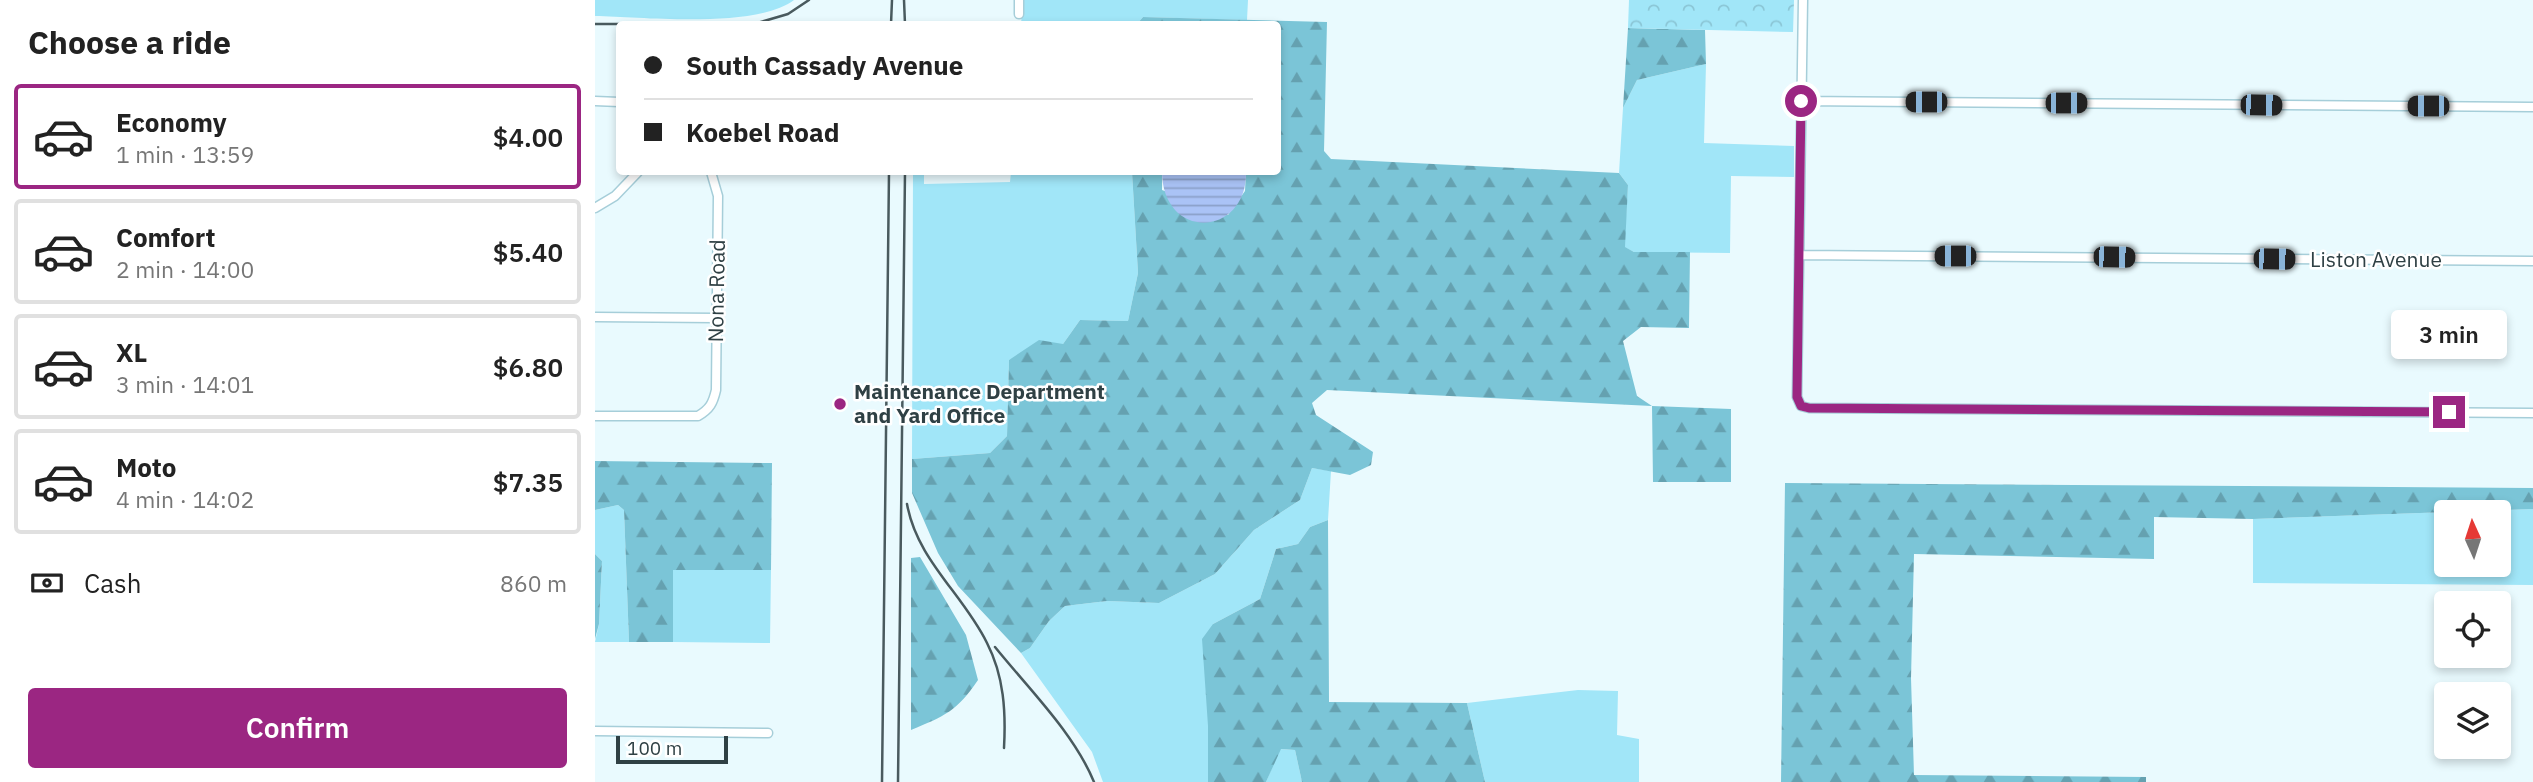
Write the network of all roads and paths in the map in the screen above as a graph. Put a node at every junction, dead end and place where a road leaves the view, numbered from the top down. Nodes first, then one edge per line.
1 (1020, 0) edge
2 (1803, 0) edge
3 (1019, 15) dead end
4 (595, 101) edge
5 (1801, 101) junction
6 (616, 102) edge
7 (2533, 107) edge
8 (635, 175) edge
9 (712, 175) edge
10 (595, 208) edge
11 (1799, 255) junction
12 (2533, 261) edge
13 (595, 317) edge
14 (716, 318) junction
15 (2533, 413) edge
16 (595, 416) edge
17 (595, 731) edge
18 (768, 733) dead end

1 - 3 street
2 - 5 street
4 - 6 street
5 - 7 street
5 - 11 street
8 - 10 street
9 - 14 street, Nona Road
11 - 12 street, Liston Avenue
11 - 15 street
13 - 14 street
14 - 16 street, Nona Road
17 - 18 street

